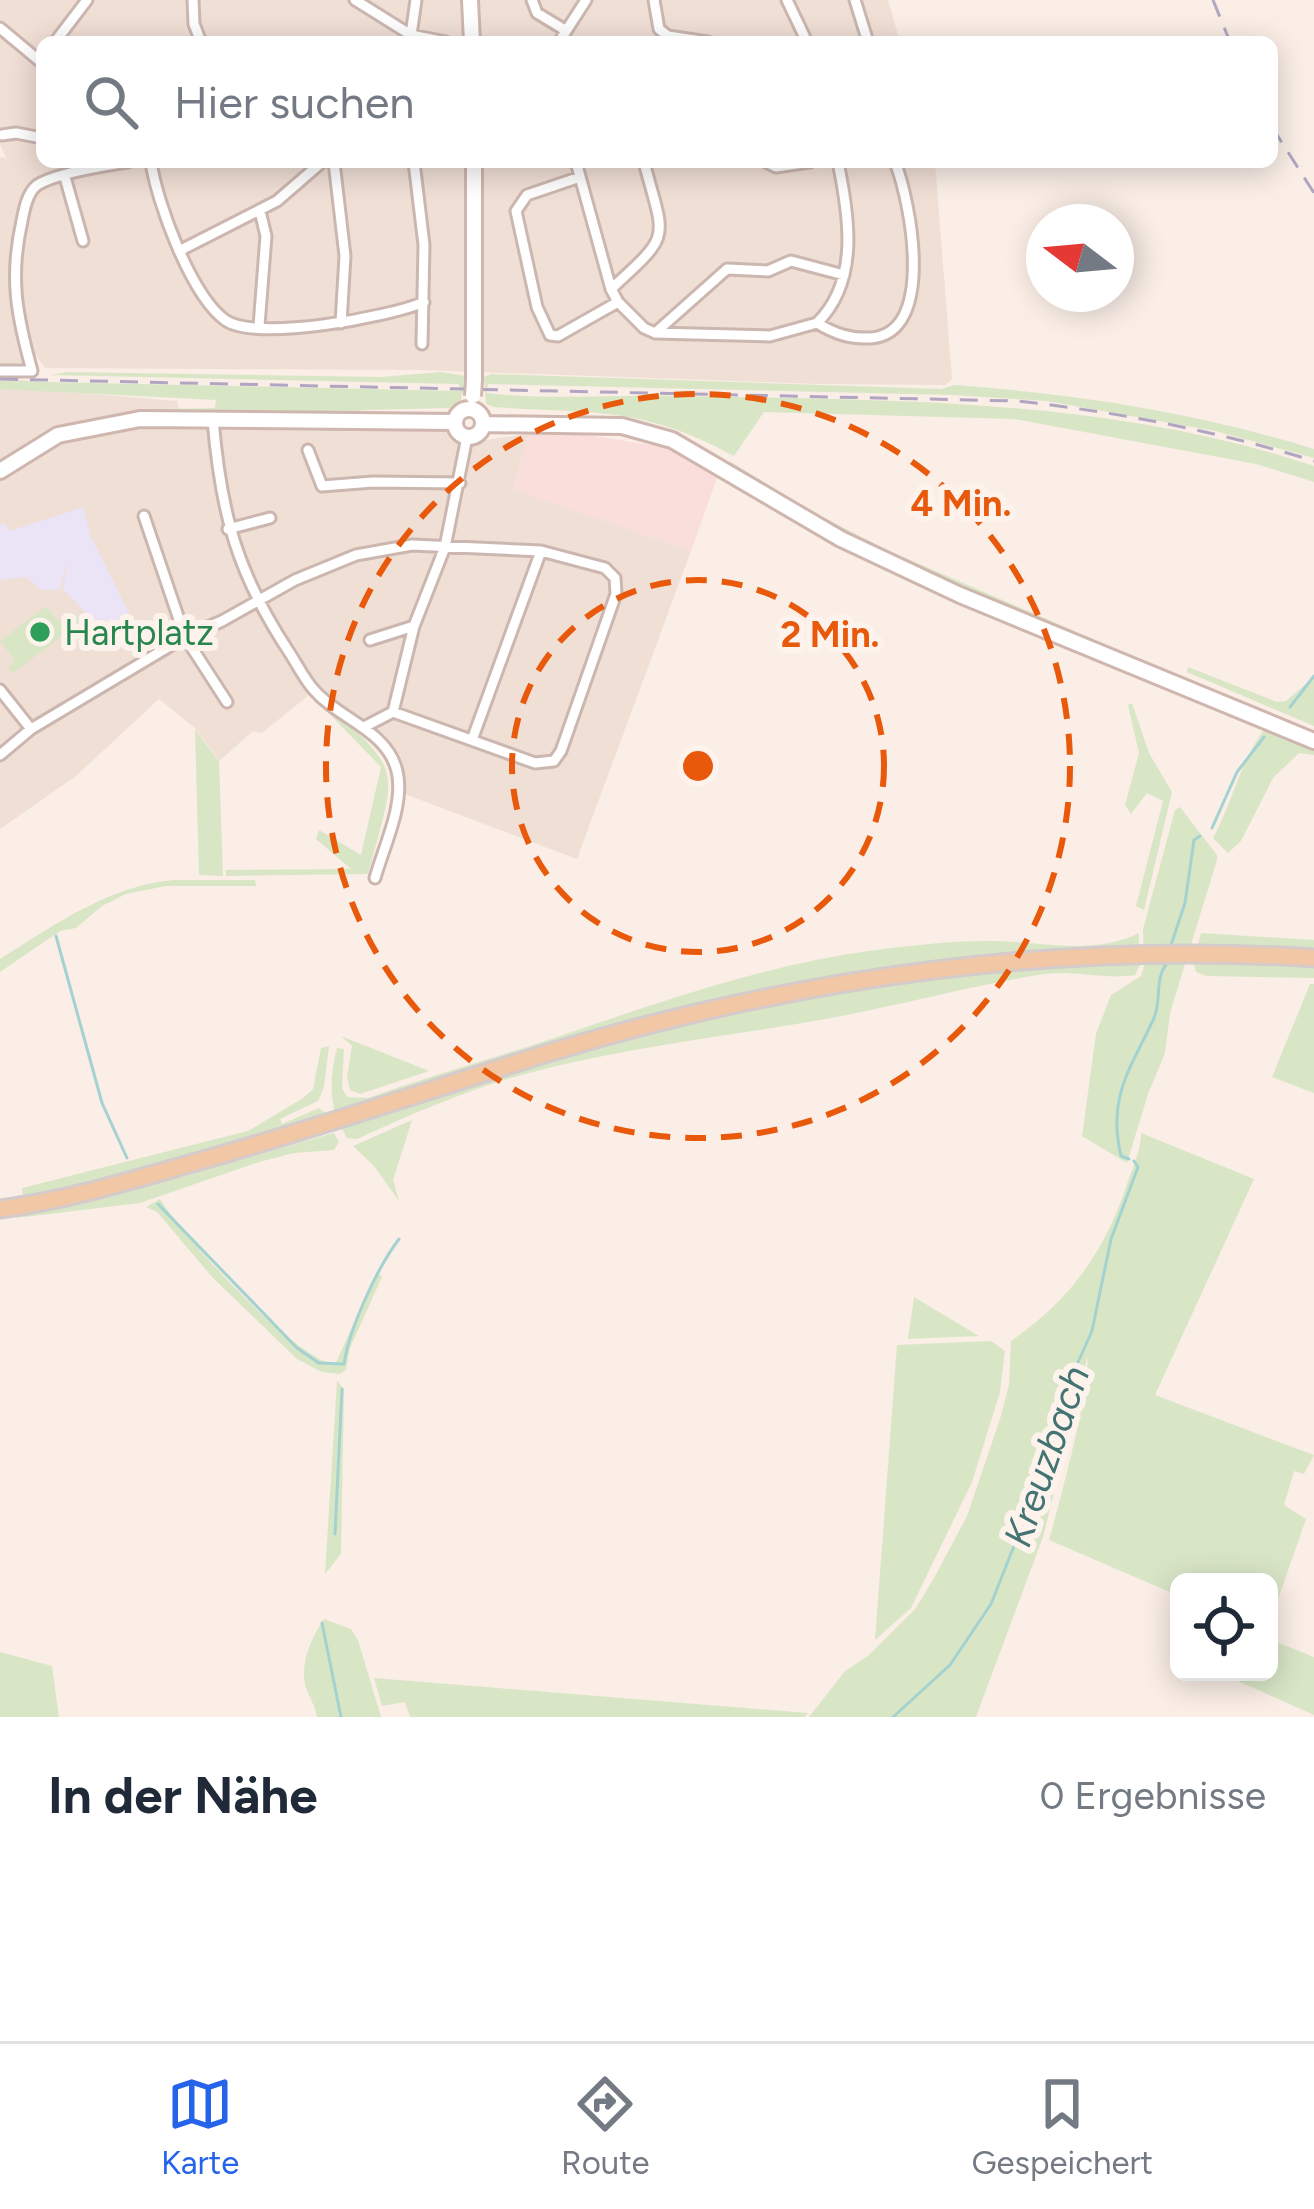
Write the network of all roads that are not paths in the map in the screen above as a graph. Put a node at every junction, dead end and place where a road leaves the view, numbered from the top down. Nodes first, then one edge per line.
1 (87, 0) edge
2 (193, 0) edge
3 (355, 0) edge
4 (416, 0) edge
5 (470, 0) edge
6 (532, 0) edge
7 (586, 0) edge
8 (654, 0) edge
9 (788, 0) edge
10 (855, 0) edge
11 (0, 28) edge
12 (566, 30) junction
13 (60, 36) edge
14 (199, 36) edge
15 (412, 36) edge
16 (417, 36) edge
17 (472, 36) edge
18 (562, 36) edge
19 (668, 36) edge
20 (804, 36) edge
21 (866, 36) edge
22 (36, 58) edge
23 (2, 135) edge
24 (36, 137) edge
25 (80, 168) edge
26 (153, 168) edge
27 (314, 168) edge
28 (335, 168) edge
29 (415, 168) edge
30 (474, 168) edge
31 (578, 168) edge
32 (646, 168) edge
33 (843, 168) edge
34 (896, 168) edge
35 (65, 177) junction
36 (580, 177) junction
37 (260, 211) junction
38 (82, 241) dead end
39 (179, 251) junction
40 (0, 267) edge
41 (13, 269) junction
42 (844, 275) junction
43 (611, 289) junction
44 (424, 302) junction
45 (618, 302) junction
46 (341, 323) junction
47 (817, 323) junction
48 (260, 326) junction
49 (655, 333) junction
50 (422, 344) dead end
51 (0, 371) edge
52 (473, 395) junction
53 (213, 420) junction
54 (455, 422) junction
55 (484, 424) junction
56 (467, 437) junction
57 (308, 450) dead end
58 (0, 471) edge
59 (460, 483) junction
60 (145, 516) dead end
61 (270, 518) dead end
62 (227, 529) junction
63 (445, 547) junction
64 (541, 551) junction
65 (256, 603) junction
66 (414, 626) junction
67 (185, 637) junction
68 (370, 640) dead end
69 (0, 690) edge
70 (227, 702) dead end
71 (393, 712) junction
72 (364, 727) junction
73 (31, 729) junction
74 (472, 740) junction
75 (1314, 741) edge
76 (0, 754) edge
77 (375, 878) dead end
78 (1314, 958) edge
79 (0, 1209) edge

1 - 13 street
2 - 14 street
3 - 15 street
4 - 16 street
5 - 17 street
6 - 12 street
7 - 12 street
8 - 19 street
9 - 20 street
10 - 21 street
11 - 22 street
12 - 18 street
23 - 24 street
25 - 35 street
26 - 39 street
27 - 37 street
28 - 46 street
29 - 44 street
30 - 52 street
31 - 36 street
32 - 43 street
33 - 42 street
34 - 47 street
35 - 38 street
35 - 41 street
36 - 43 street
36 - 45 street
37 - 39 street
37 - 48 street
39 - 48 street
40 - 41 street
41 - 51 street
42 - 47 street
42 - 49 street
43 - 45 street
44 - 46 street
44 - 50 street
45 - 49 street
46 - 48 street
47 - 49 street
52 - 54 street
52 - 55 street
53 - 54 street
53 - 58 street
53 - 62 street
54 - 56 street
55 - 56 street
55 - 75 street
56 - 59 street
57 - 59 street
59 - 63 street
60 - 67 street
61 - 62 street
62 - 65 street
63 - 64 street
63 - 65 street
63 - 66 street
64 - 74 street
64 - 74 street
65 - 67 street
65 - 72 street
66 - 68 street
66 - 71 street
67 - 70 street
67 - 73 street
69 - 73 street
71 - 72 street
71 - 74 street
72 - 77 street
73 - 76 street
78 - 79 main road

